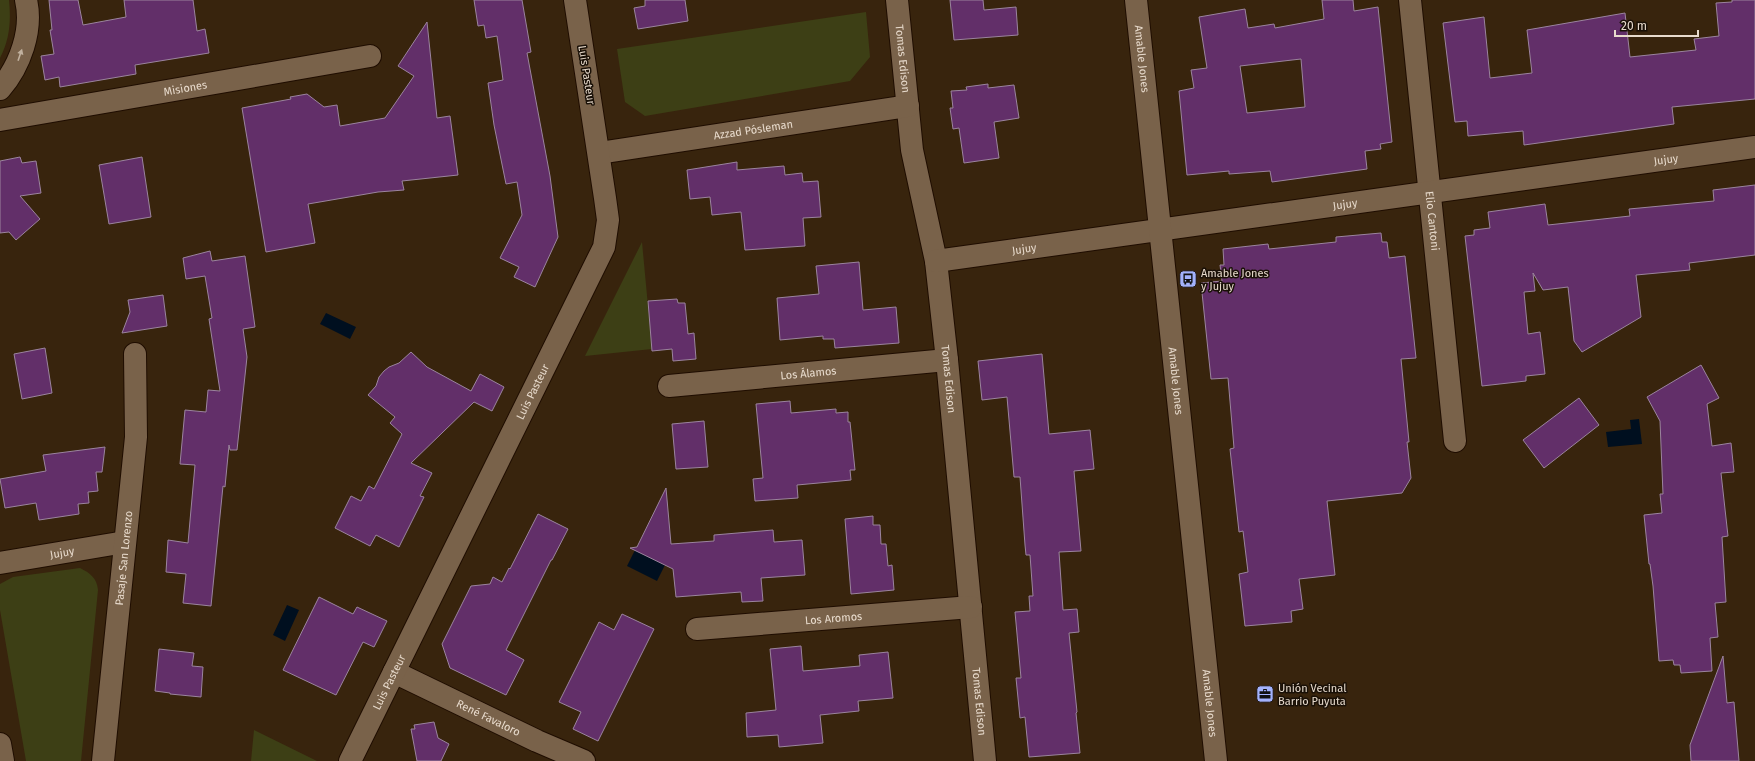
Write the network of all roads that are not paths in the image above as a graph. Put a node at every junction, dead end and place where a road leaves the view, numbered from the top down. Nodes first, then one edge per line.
1 (26, 0) edge
2 (575, 0) edge
3 (897, 0) edge
4 (1136, 0) edge
5 (1410, 0) edge
6 (370, 56) dead end
7 (0, 89) edge
8 (908, 106) junction
9 (0, 120) edge
10 (1755, 147) edge
11 (599, 153) junction
12 (1430, 193) junction
13 (1160, 229) junction
14 (936, 261) junction
15 (135, 354) dead end
16 (947, 360) junction
17 (669, 386) dead end
18 (1455, 441) dead end
19 (125, 542) junction
20 (0, 563) edge
21 (971, 607) junction
22 (697, 629) dead end
23 (394, 672) junction
24 (0, 744) edge
25 (3, 761) edge
26 (103, 761) edge
27 (350, 761) edge
28 (584, 761) edge
29 (985, 761) edge
30 (1216, 761) edge

7 -> 1 street
2 - 11 street, Luis Pasteur
3 - 8 street, Tomas Edison
4 - 13 street, Amable Jones
5 - 12 street, Elio Cantoni
6 - 9 street, Misiones
8 - 11 street, Azzad Pósleman
8 - 14 street, Tomas Edison
10 - 12 street, Jujuy
11 - 23 street, Luis Pasteur
12 - 13 street, Jujuy
12 - 18 street, Elio Cantoni
13 - 14 street, Jujuy
13 - 30 street, Amable Jones
14 - 16 street, Tomas Edison
15 - 19 street, Pasaje San Lorenzo
16 - 17 street, Los Álamos
16 - 21 street, Tomas Edison
19 - 20 street, Jujuy
19 - 26 street, Pasaje San Lorenzo
21 - 22 street, Los Aromos
21 - 29 street, Tomas Edison
23 - 27 street, Luis Pasteur
23 - 28 street, René Favaloro
24 - 25 street

